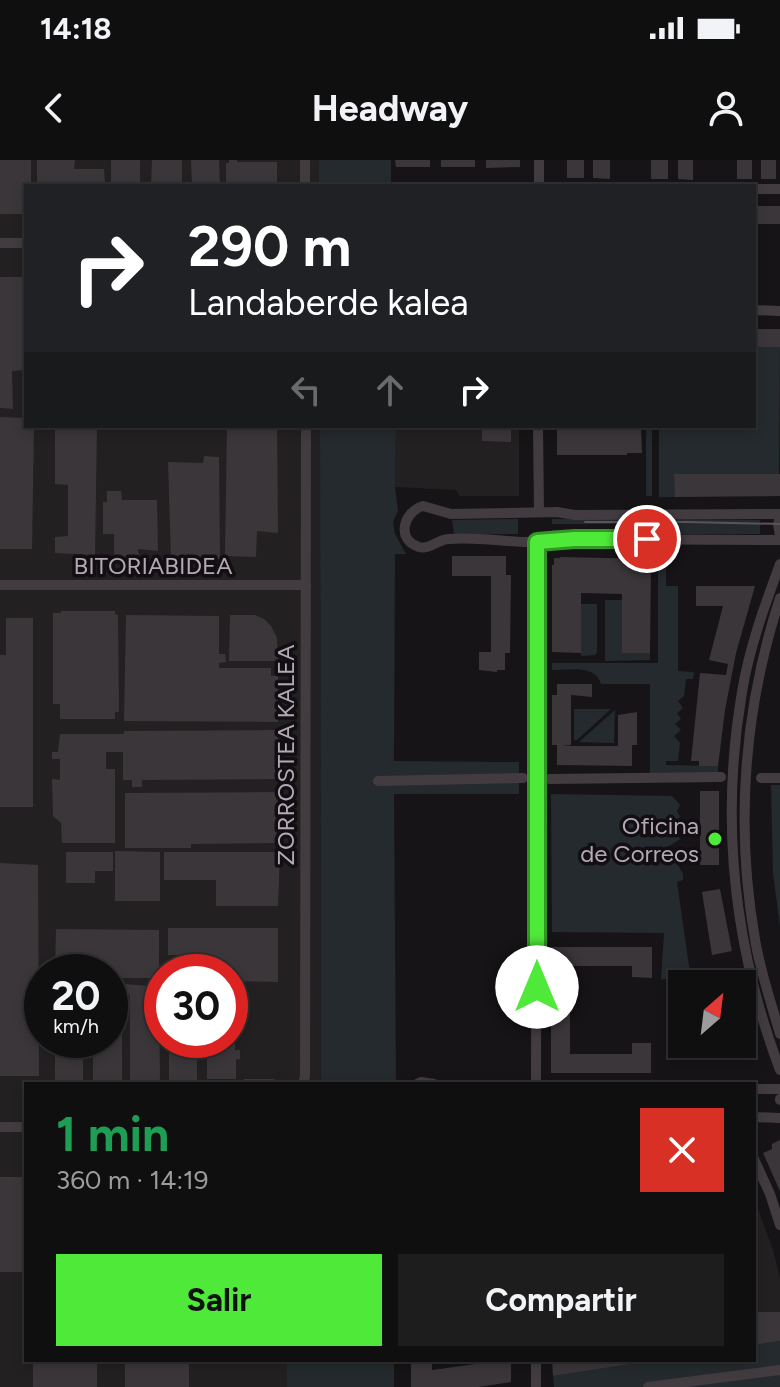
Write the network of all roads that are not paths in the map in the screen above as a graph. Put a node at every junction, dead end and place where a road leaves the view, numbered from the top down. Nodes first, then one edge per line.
1 (305, 160) edge
2 (539, 160) edge
3 (305, 184) edge
4 (539, 184) edge
5 (756, 189) edge
6 (780, 189) edge
7 (0, 243) edge
8 (24, 243) edge
9 (756, 310) edge
10 (780, 311) edge
11 (306, 428) edge
12 (538, 428) edge
13 (539, 512) junction
14 (780, 516) edge
15 (780, 538) edge
16 (537, 542) junction
17 (780, 564) edge
18 (0, 585) edge
19 (306, 585) junction
20 (780, 598) edge
21 (721, 777) dead end
22 (523, 778) dead end
23 (761, 778) dead end
24 (780, 778) edge
25 (549, 779) dead end
26 (378, 781) dead end
27 (780, 1034) edge
28 (780, 1070) edge
29 (304, 1082) edge
30 (536, 1082) edge
31 (756, 1089) edge
32 (780, 1089) edge
33 (756, 1117) edge
34 (780, 1118) edge
35 (0, 1127) edge
36 (24, 1127) edge
37 (756, 1163) edge
38 (780, 1225) edge
39 (536, 1362) edge
40 (780, 1370) edge
41 (704, 1383) edge
42 (536, 1387) edge
43 (648, 1387) edge

1 - 3 street
2 - 4 street
5 - 6 street
7 - 8 street
9 - 10 street
11 - 19 street, ZORROSTEA KALEA
12 - 13 street
13 - 14 street
13 - 16 street
14 - 15 street
15 - 16 street
16 - 30 street
17 - 28 street
18 - 19 street, BITORIABIDEA
19 - 29 street, ZORROSTEA KALEA
20 - 27 street
21 - 25 street
22 - 26 street
23 - 24 street
31 - 32 street
33 - 34 street
35 - 36 street
37 - 38 street
39 - 42 street
40 - 41 street
41 - 43 street

